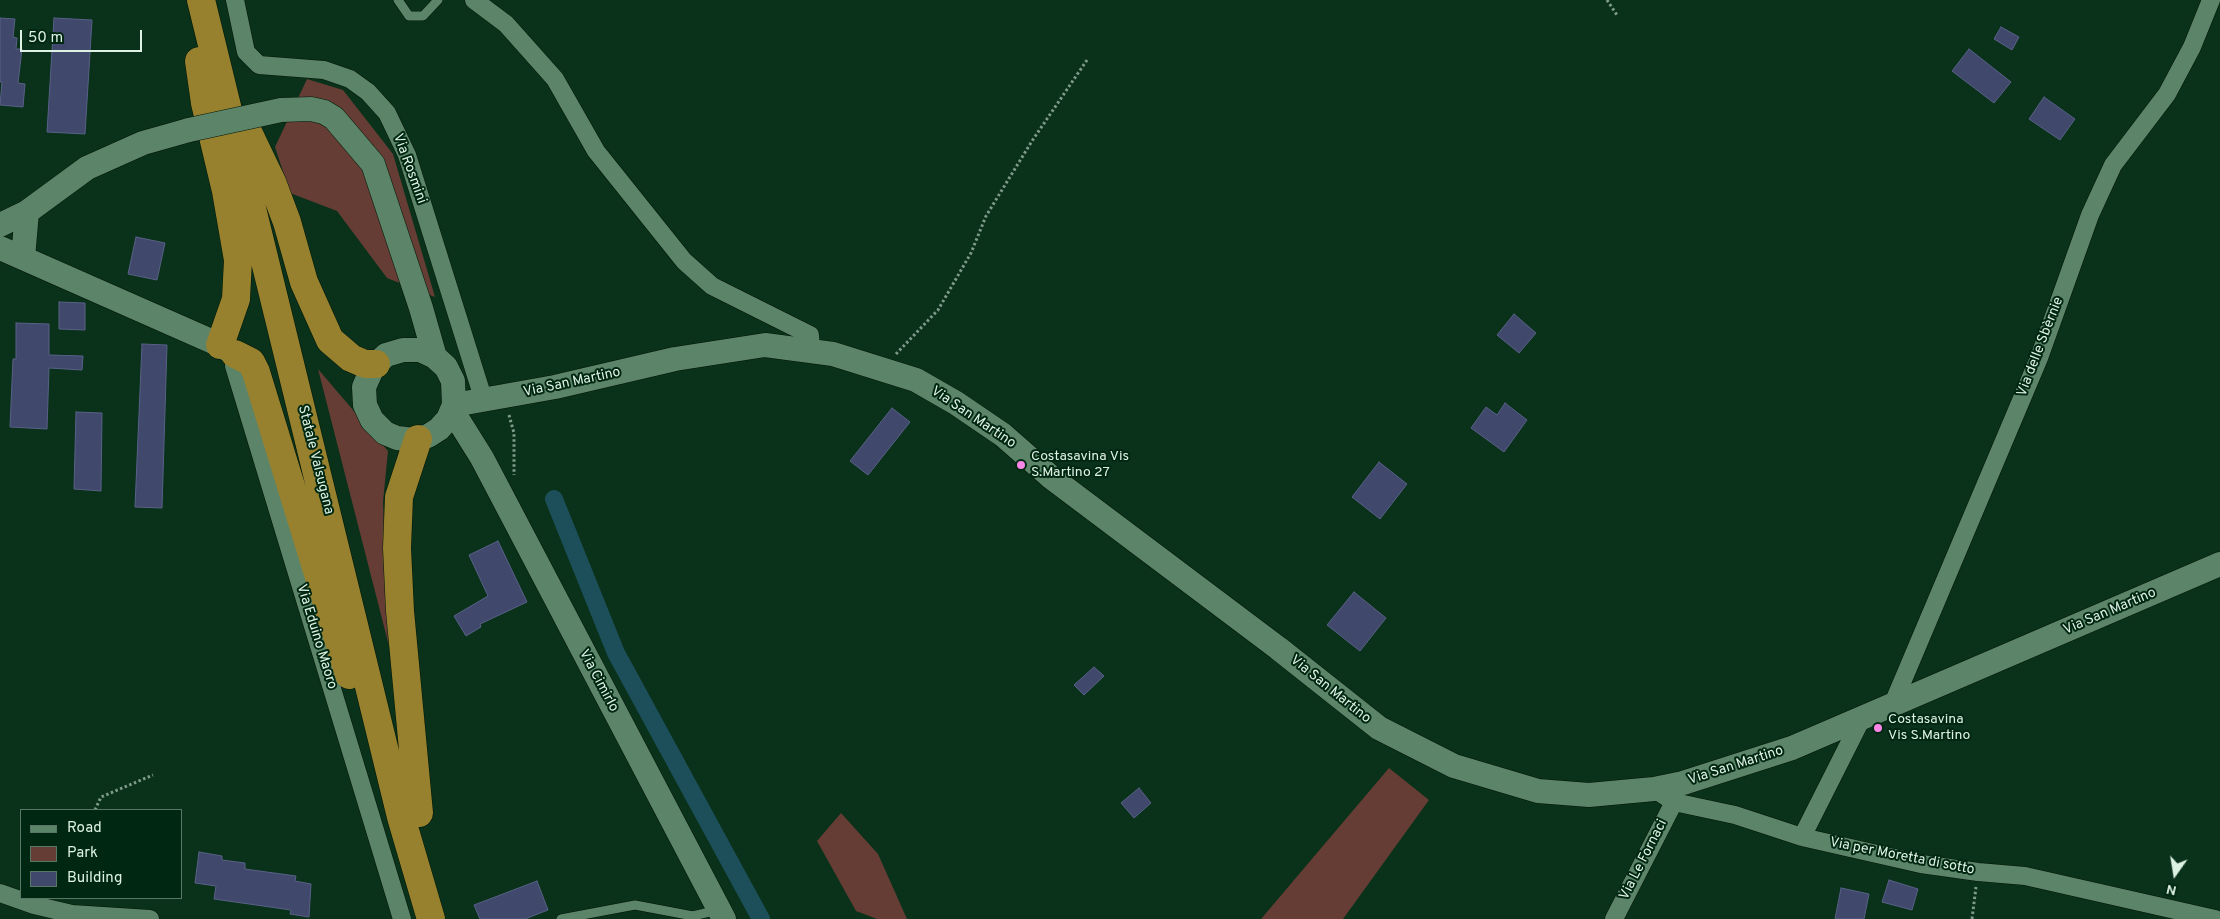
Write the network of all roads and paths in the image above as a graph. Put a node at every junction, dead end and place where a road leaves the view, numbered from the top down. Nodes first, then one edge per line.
1 (192, 0) edge
2 (201, 0) edge
3 (217, 0) edge
4 (235, 0) edge
5 (398, 0) edge
6 (438, 0) edge
7 (474, 0) edge
8 (1607, 0) edge
9 (2211, 0) edge
10 (1616, 15) dead end
11 (1087, 60) dead end
12 (249, 134) junction
13 (27, 212) junction
14 (0, 225) edge
15 (0, 248) edge
16 (23, 258) junction
17 (421, 308) junction
18 (227, 350) junction
19 (403, 350) junction
20 (811, 350) junction
21 (435, 357) junction
22 (376, 364) junction
23 (882, 369) junction
24 (484, 401) junction
25 (451, 408) junction
26 (418, 439) junction
27 (474, 443) junction
28 (2220, 564) edge
29 (1892, 706) junction
30 (1861, 720) junction
31 (153, 775) dead end
32 (1654, 789) junction
33 (1674, 802) junction
34 (95, 809) edge
35 (410, 815) junction
36 (1802, 837) junction
37 (1978, 872) junction
38 (0, 893) edge
39 (721, 914) edge
40 (150, 919) edge
41 (402, 919) edge
42 (431, 919) edge
43 (447, 919) edge
44 (561, 919) edge
45 (1614, 919) edge
46 (1972, 919) edge
47 (2215, 919) edge

1 - 18 highway
2 - 35 highway, Statale Valsugana
3 - 12 highway, Statale Valsugana
4 - 24 street, Via Rosmini
5 - 6 lane
7 - 20 street
8 - 10 path
9 - 29 street, Via delle Sbèrnie
11 - 23 path
12 - 22 highway
12 - 35 highway, Statale Valsugana
13 - 14 street
13 - 16 street
13 - 17 street, bridge
15 - 16 street
16 - 18 street
17 - 19 street
17 - 21 street
18 - 35 highway
18 - 41 street, Via Eduino Maoro
19 - 21 street
19 - 22 street
20 - 23 street, Via San Martino
20 - 24 street, Via San Martino
21 - 25 street
22 - 26 street
23 - 32 street, Via San Martino
24 - 25 street, Via San Martino
24 - 27 street
25 - 26 street
25 - 27 street
26 - 35 highway
27 - 39 street, Via Cimirlo
28 - 29 street, Via San Martino
29 - 30 street, Via San Martino
30 - 32 street, Via San Martino
30 - 36 street
31 - 34 path
32 - 33 street, Via per Moretta di sotto
33 - 36 street, Via per Moretta di sotto
33 - 45 street, Via Le Fornaci
35 - 42 highway, Statale Valsugana
35 - 43 highway, Statale Valsugana
36 - 37 street, Via per Moretta di sotto
37 - 46 path
37 - 47 street, Via per Moretta di sotto
38 - 40 street
39 - 44 lane

